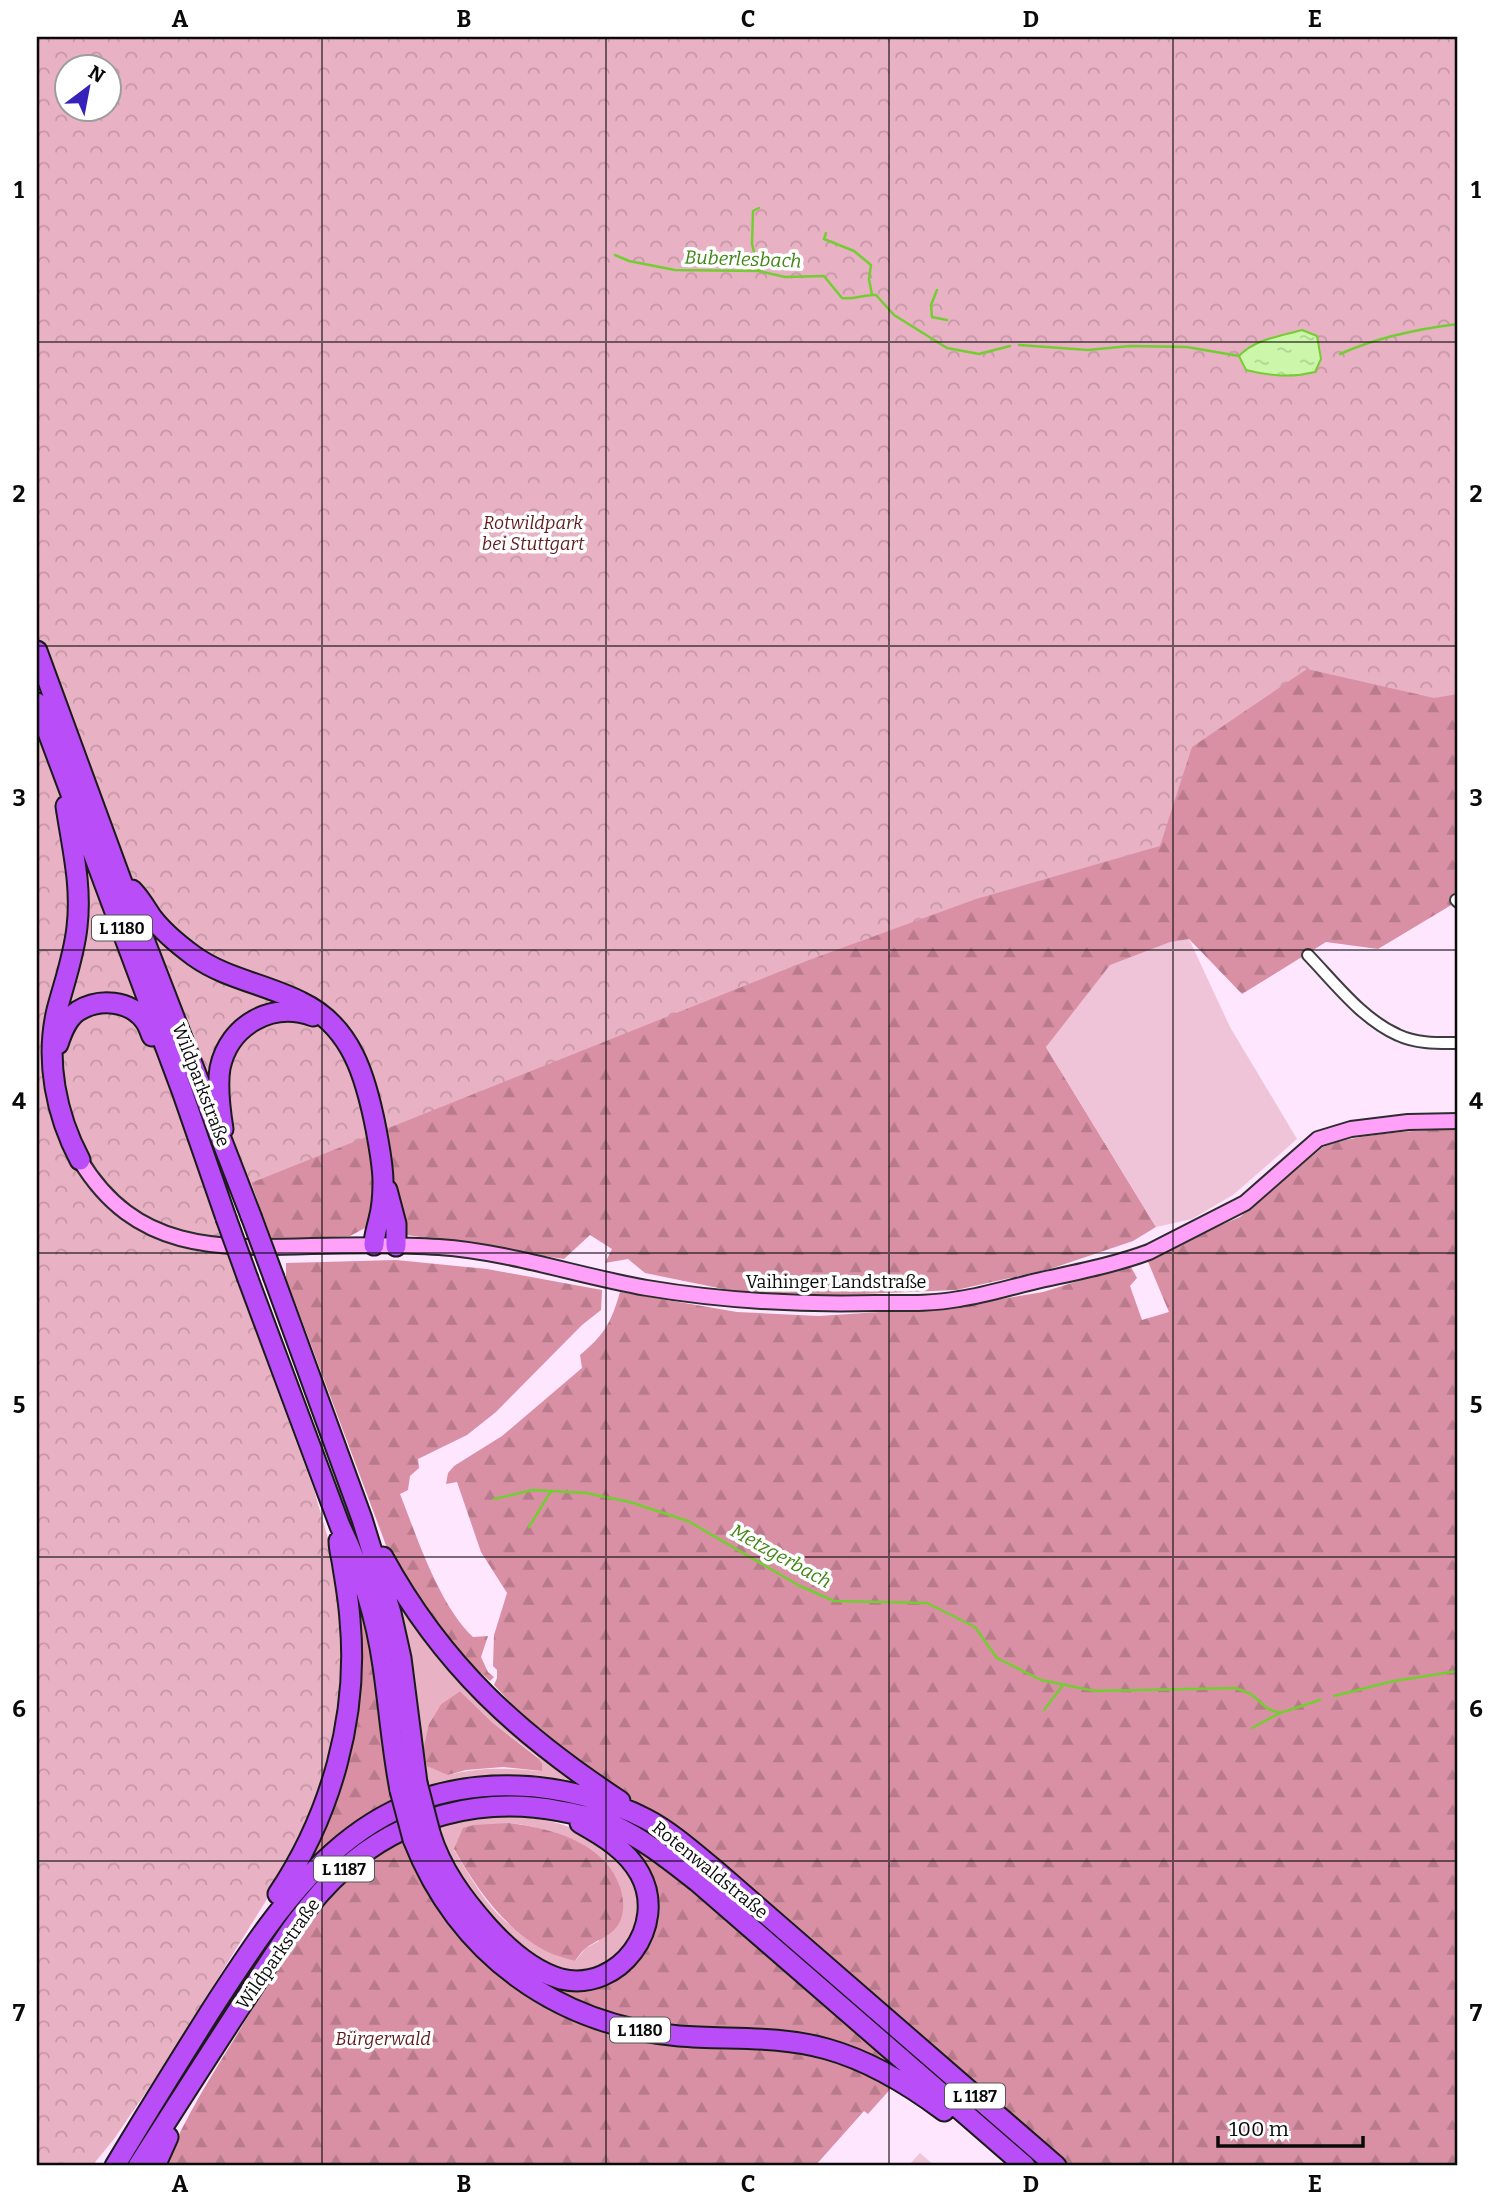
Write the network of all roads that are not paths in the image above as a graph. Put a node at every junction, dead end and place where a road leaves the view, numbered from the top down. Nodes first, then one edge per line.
1 (37, 651) edge
2 (37, 704) edge
3 (60, 766) junction
4 (121, 880) junction
5 (1308, 954) dead end
6 (331, 1022) junction
7 (1458, 1043) edge
8 (53, 1059) junction
9 (182, 1091) junction
10 (1458, 1121) edge
11 (225, 1148) junction
12 (80, 1160) joint
13 (383, 1182) junction
14 (374, 1245) junction
15 (396, 1246) junction
16 (362, 1519) junction
17 (340, 1526) junction
18 (408, 1787) junction
19 (558, 1810) junction
20 (643, 1817) junction
21 (422, 1836) junction
22 (254, 1945) junction
23 (209, 2055) junction
24 (134, 2135) junction
25 (104, 2166) edge
26 (115, 2166) edge
27 (138, 2166) edge
28 (155, 2166) edge
29 (1011, 2166) edge
30 (1024, 2166) edge
31 (1056, 2166) edge

1 - 4 highway, Wildparkstraße / L 1180
2 - 3 highway, Wildparkstraße / L 1180
3 - 8 highway, L 1180
3 - 9 highway, Wildparkstraße / L 1180
4 - 6 highway, L 1180
4 - 11 highway, Wildparkstraße / L 1180
5 - 7 street
6 - 11 highway, L 1180
6 - 13 highway, L 1180
8 - 9 highway, L 1180
8 - 12 highway, L 1180
9 - 17 highway, Wildparkstraße / L 1180, bridge
10 - 15 street, Vaihinger Landstraße
11 - 16 highway, Wildparkstraße / L 1180, bridge
12 - 14 street, Vaihinger Landstraße
13 - 14 highway, L 1180
13 - 15 highway, L 1180
14 - 15 street, Vaihinger Landstraße
16 - 18 highway, L 1180
16 - 20 highway, L 1180
17 - 18 highway, L 1180
17 - 22 highway, L 1187
18 - 21 highway, L 1180, bridge
19 - 21 highway, L 1180
19 - 23 highway, Wildparkstraße / L 1187
19 - 30 highway, Rotenwaldstraße / L 1187
20 - 22 highway, Rotenwaldstraße / L 1187
20 - 31 highway, Rotenwaldstraße / L 1187
21 - 29 highway, L 1180
22 - 24 highway, Wildparkstraße / L 1187
23 - 27 highway, Wildparkstraße
23 - 28 highway
24 - 25 highway, L 1187
24 - 26 highway, Wildparkstraße

